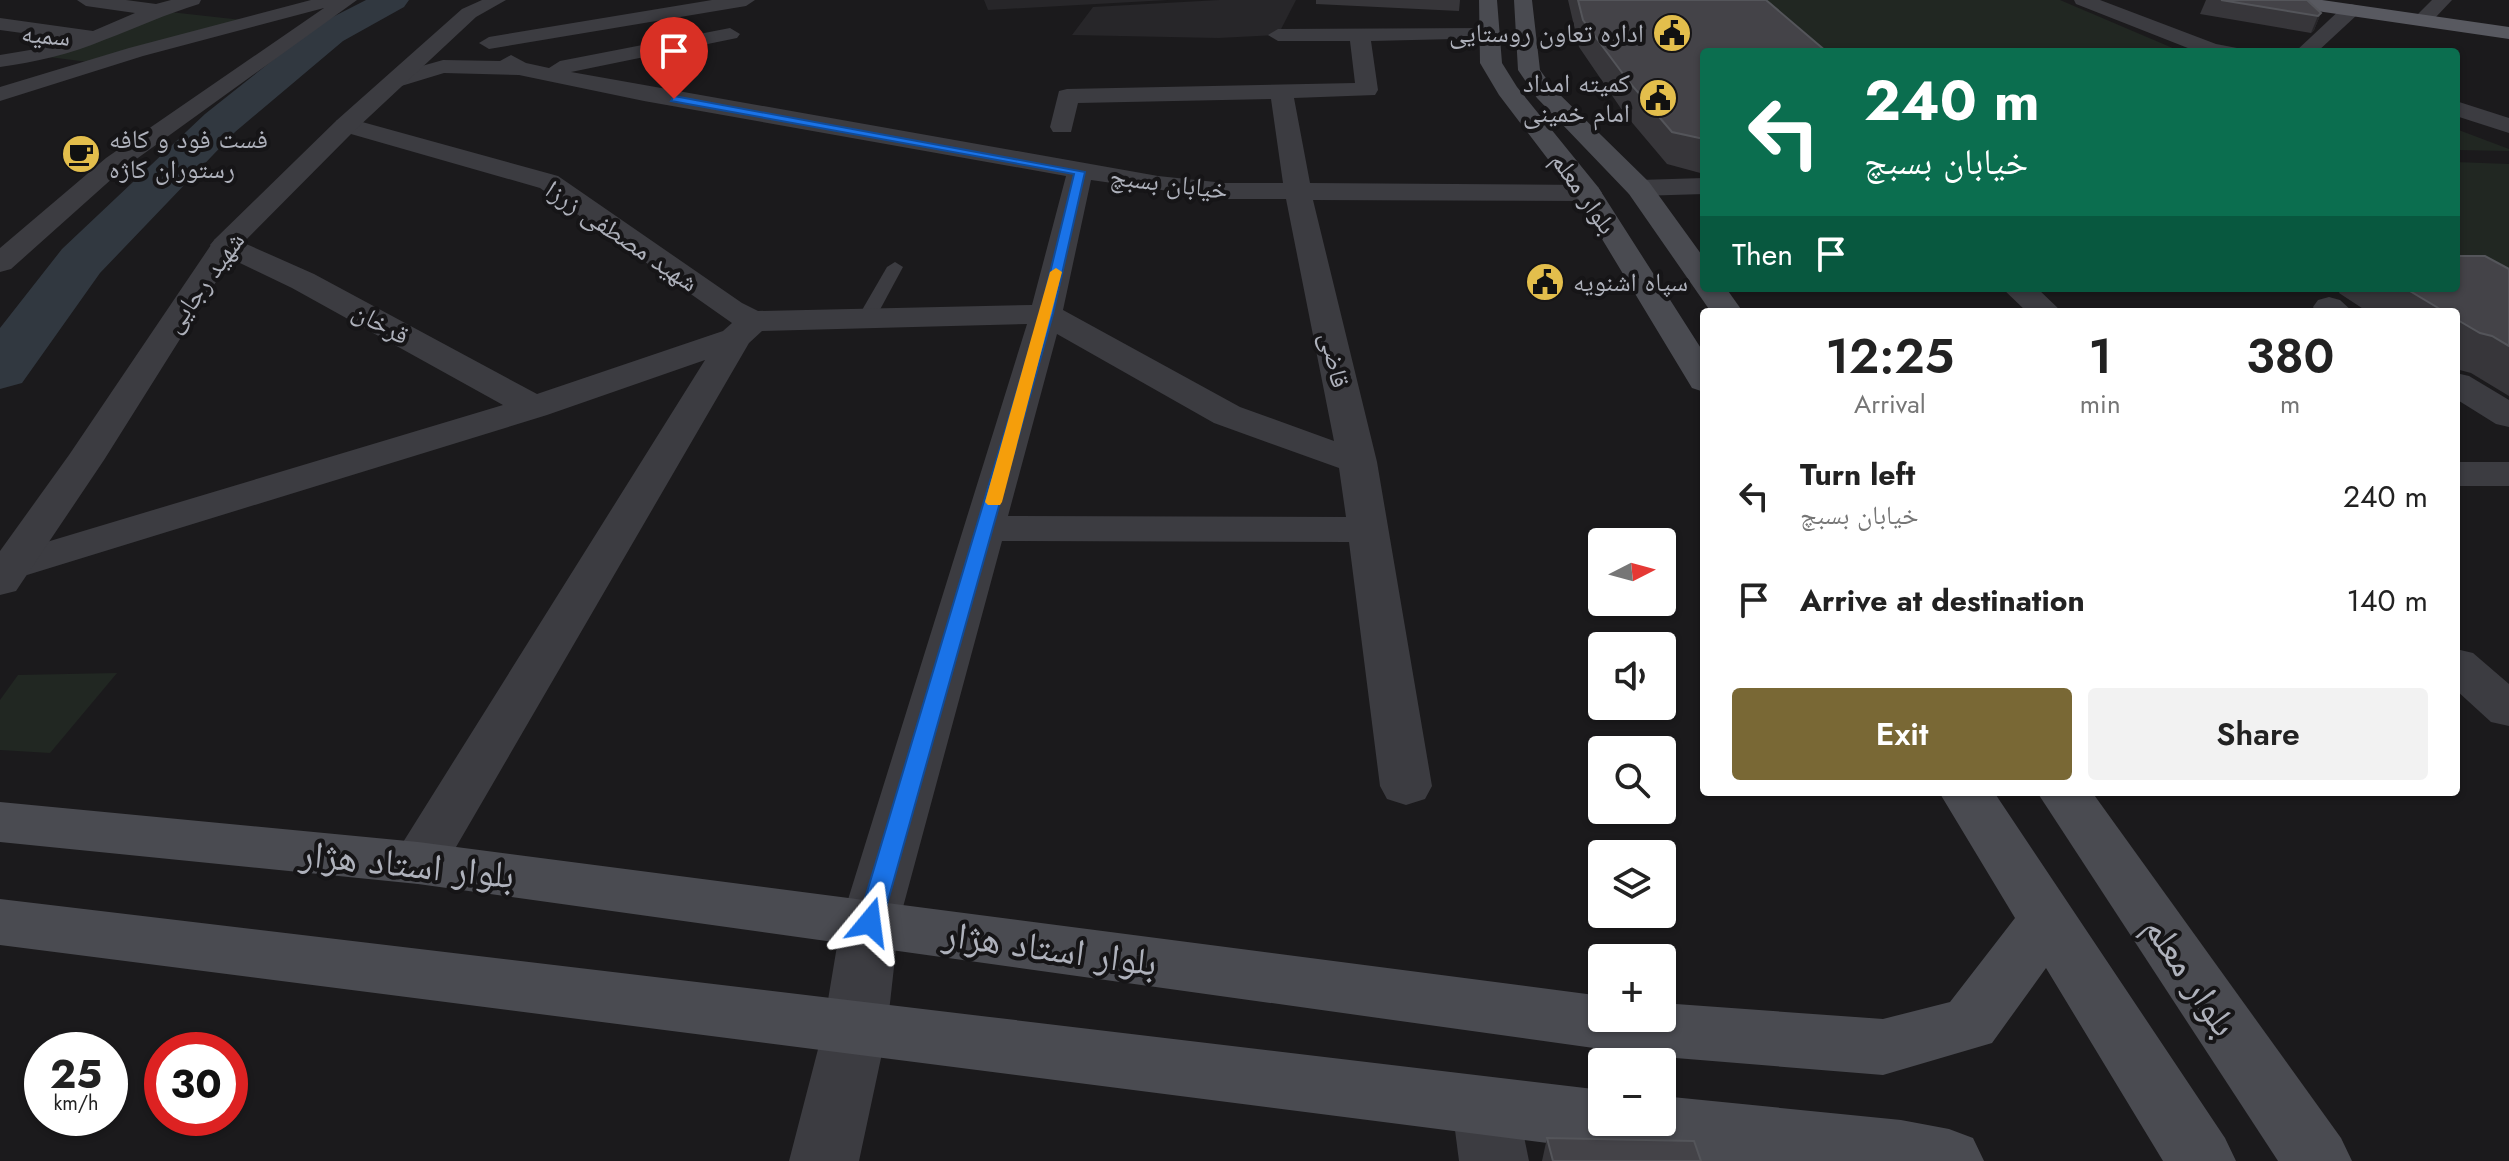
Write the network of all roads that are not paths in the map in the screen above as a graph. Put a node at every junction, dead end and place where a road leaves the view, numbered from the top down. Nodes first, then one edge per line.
1 (86, 0) edge
2 (192, 0) edge
3 (334, 0) edge
4 (348, 0) edge
5 (497, 0) edge
6 (739, 0) edge
7 (1488, 0) edge
8 (1523, 0) edge
9 (2083, 0) edge
10 (2283, 0) edge
11 (2332, 0) edge
12 (2443, 0) edge
13 (621, 4) dead end
14 (157, 10) junction
15 (2351, 10) junction
16 (469, 13) junction
17 (2428, 14) junction
18 (658, 16) junction
19 (0, 24) edge
20 (2509, 26) edge
21 (2509, 33) edge
22 (730, 34) junction
23 (1489, 34) junction
24 (1278, 35) dead end
25 (1360, 35) junction
26 (95, 37) junction
27 (489, 43) junction
28 (2207, 48) edge
29 (2309, 48) edge
30 (710, 57) dead end
31 (2, 60) edge
32 (88, 67) junction
33 (530, 70) junction
34 (671, 79) dead end
35 (398, 80) junction
36 (1282, 93) junction
37 (0, 94) edge
38 (644, 94) junction
39 (2460, 109) edge
40 (23, 111) dead end
41 (346, 125) junction
42 (2509, 126) edge
43 (1062, 127) dead end
44 (1080, 172) junction
45 (1700, 186) edge
46 (1639, 188) junction
47 (1298, 192) junction
48 (1588, 193) junction
49 (225, 245) junction
50 (0, 263) edge
51 (895, 267) dead end
52 (1700, 273) edge
53 (2023, 292) edge
54 (2041, 308) edge
55 (1046, 314) junction
56 (867, 317) junction
57 (744, 329) junction
58 (1700, 375) edge
59 (2460, 386) edge
60 (534, 407) junction
61 (2509, 416) edge
62 (1358, 462) junction
63 (2460, 474) edge
64 (2509, 474) edge
65 (986, 528) junction
66 (1367, 530) junction
67 (6, 574) edge
68 (2460, 667) edge
69 (2509, 710) edge
70 (1406, 786) dead end
71 (1968, 796) edge
72 (2067, 796) edge
73 (0, 822) edge
74 (418, 863) junction
75 (2046, 921) junction
76 (0, 922) edge
77 (870, 922) junction
78 (855, 1030) junction
79 (1588, 1122) edge
80 (1676, 1128) edge
81 (1490, 1134) edge
82 (824, 1161) edge
83 (1949, 1161) edge
84 (2201, 1161) edge
85 (2317, 1161) edge

1 - 14 street
2 - 14 street
3 - 32 street
4 - 50 street
5 - 16 street, شهید رجایی
6 - 18 street
6 - 22 street
7 - 23 main road, بلوار معلم
8 - 46 main road, بلوار معلم
9 - 28 street
10 - 15 main road
11 - 17 main road
12 - 17 street
13 - 18 street
14 - 26 street
15 - 21 main road
15 - 29 street
16 - 27 street
16 - 35 street, شهید رجایی
17 - 20 main road
18 - 27 street
19 - 26 street
22 - 30 street
22 - 33 street
23 - 25 street
23 - 48 main road, بلوار معلم
24 - 25 street
25 - 36 street
26 - 31 street
27 - 33 street
31 - 32 street, سمیه
32 - 37 street
32 - 40 street
33 - 35 street
33 - 38 street, خیابان بسبچ
34 - 38 street
35 - 41 street, شهید رجایی
36 - 43 street
36 - 47 street, قاضی
38 - 44 street, خیابان بسبچ
39 - 42 street
41 - 49 street, شهید رجایی
41 - 57 street, شهید مصطفی زرزا
44 - 47 street, خیابان بسبچ
44 - 55 street
45 - 46 street
46 - 52 main road, بلوار معلم
47 - 48 street, خیابان بسبچ
47 - 62 street, قاضی
48 - 58 main road, بلوار معلم
49 - 60 street, قرخان
49 - 67 street, شهید رجایی
51 - 56 lane
53 - 54 street
55 - 56 street
55 - 62 street
55 - 65 street
56 - 57 street
57 - 60 street
57 - 74 street
59 - 61 street
60 - 67 street
62 - 66 street, قاضی
63 - 64 street
65 - 66 street
65 - 77 street
66 - 70 street, قاضی
68 - 69 street
71 - 75 main road
72 - 85 main road, بلوار معلم
73 - 74 main road, بلوار استاد هژار
74 - 77 main road, بلوار استاد هژار
75 - 77 main road, بلوار استاد هژار
75 - 84 main road
76 - 78 main road
77 - 78 street
78 - 81 main road
78 - 82 street
79 - 81 main road
80 - 83 main road

